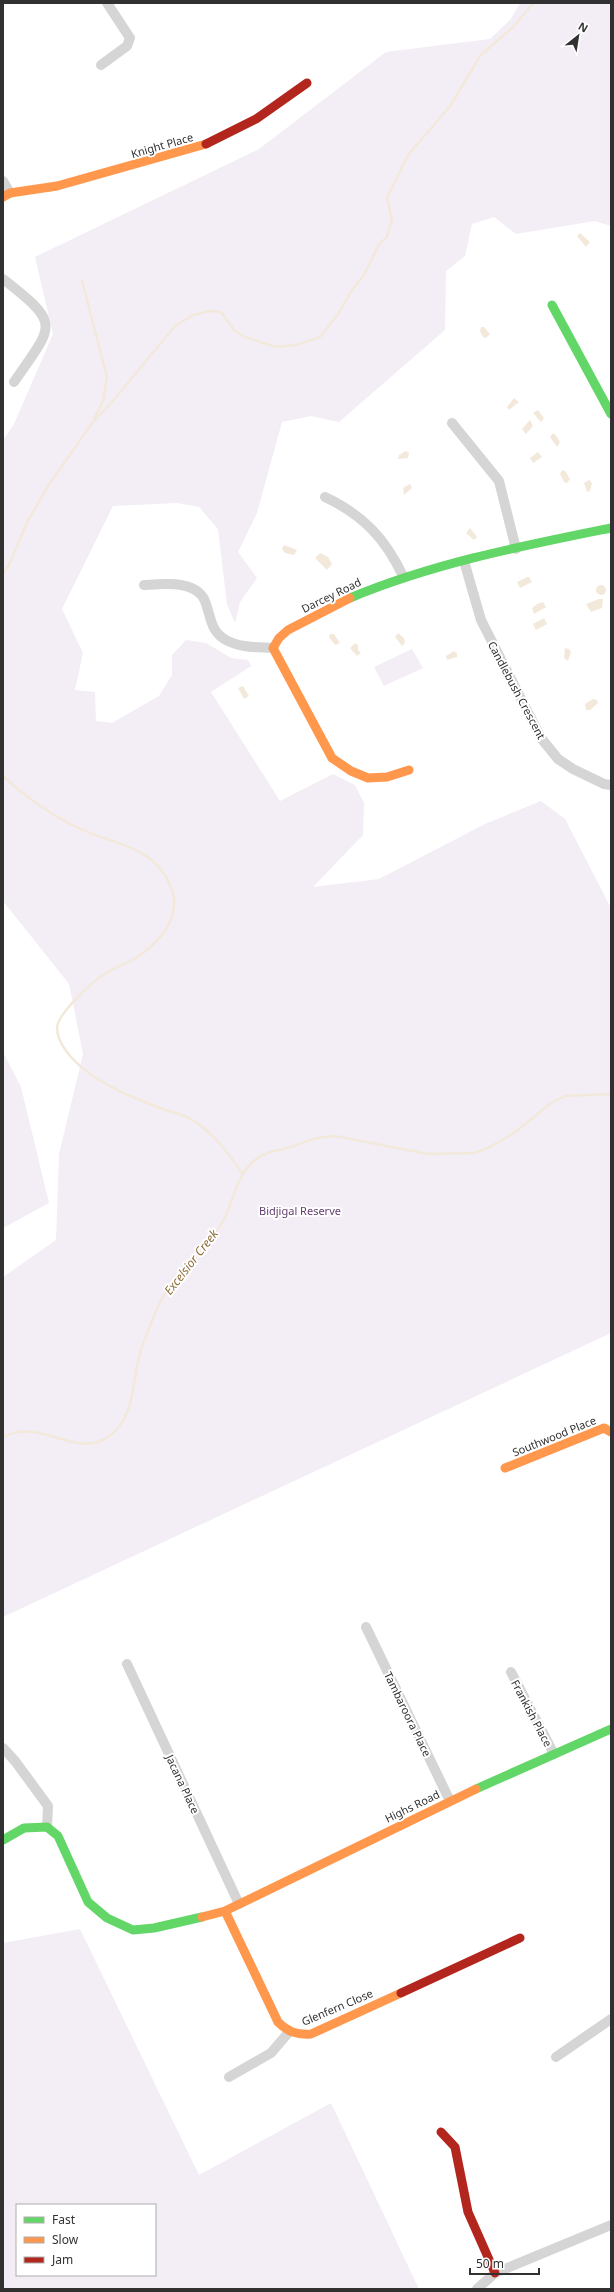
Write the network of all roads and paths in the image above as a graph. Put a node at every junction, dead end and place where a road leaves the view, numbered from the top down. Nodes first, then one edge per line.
1 (107, 3) edge
2 (101, 65) dead end
3 (306, 83) dead end
4 (3, 181) edge
5 (6, 195) edge
6 (3, 279) edge
7 (552, 306) dead end
8 (14, 382) dead end
9 (611, 414) edge
10 (452, 423) dead end
11 (325, 497) dead end
12 (611, 528) edge
13 (516, 549) junction
14 (464, 561) junction
15 (403, 576) junction
16 (144, 585) dead end
17 (273, 648) junction
18 (408, 770) dead end
19 (611, 785) edge
20 (611, 1432) edge
21 (504, 1468) dead end
22 (366, 1627) dead end
23 (127, 1664) dead end
24 (511, 1672) dead end
25 (611, 1729) edge
26 (3, 1748) edge
27 (554, 1754) junction
28 (450, 1801) junction
29 (47, 1827) junction
30 (3, 1840) edge
31 (239, 1904) junction
32 (225, 1911) junction
33 (520, 1938) dead end
34 (611, 2019) edge
35 (289, 2032) junction
36 (556, 2057) dead end
37 (229, 2077) dead end
38 (441, 2132) dead end
39 (611, 2225) edge
40 (495, 2273) junction
41 (477, 2289) edge

1 - 2 street
3 - 5 street, Knight Place
4 - 5 street
6 - 8 street
7 - 9 street
10 - 13 street
11 - 15 street
12 - 13 street, Darcey Road
13 - 14 street, Darcey Road
14 - 15 street, Darcey Road
14 - 19 street, Candlebush Crescent
15 - 17 street, Darcey Road
16 - 17 street
17 - 18 street
20 - 21 street, Southwood Place
22 - 28 street, Tambaroora Place
23 - 31 street, Jacana Place
24 - 27 street, Frankish Place
25 - 27 street, Highs Road
26 - 29 street
27 - 28 street, Highs Road
28 - 31 street, Highs Road
29 - 30 street
29 - 32 street, Highs Road
31 - 32 street, Highs Road
32 - 35 street, Glenfern Close
33 - 35 street, Glenfern Close
34 - 36 street
35 - 37 street
38 - 40 street
39 - 40 street
40 - 41 street

